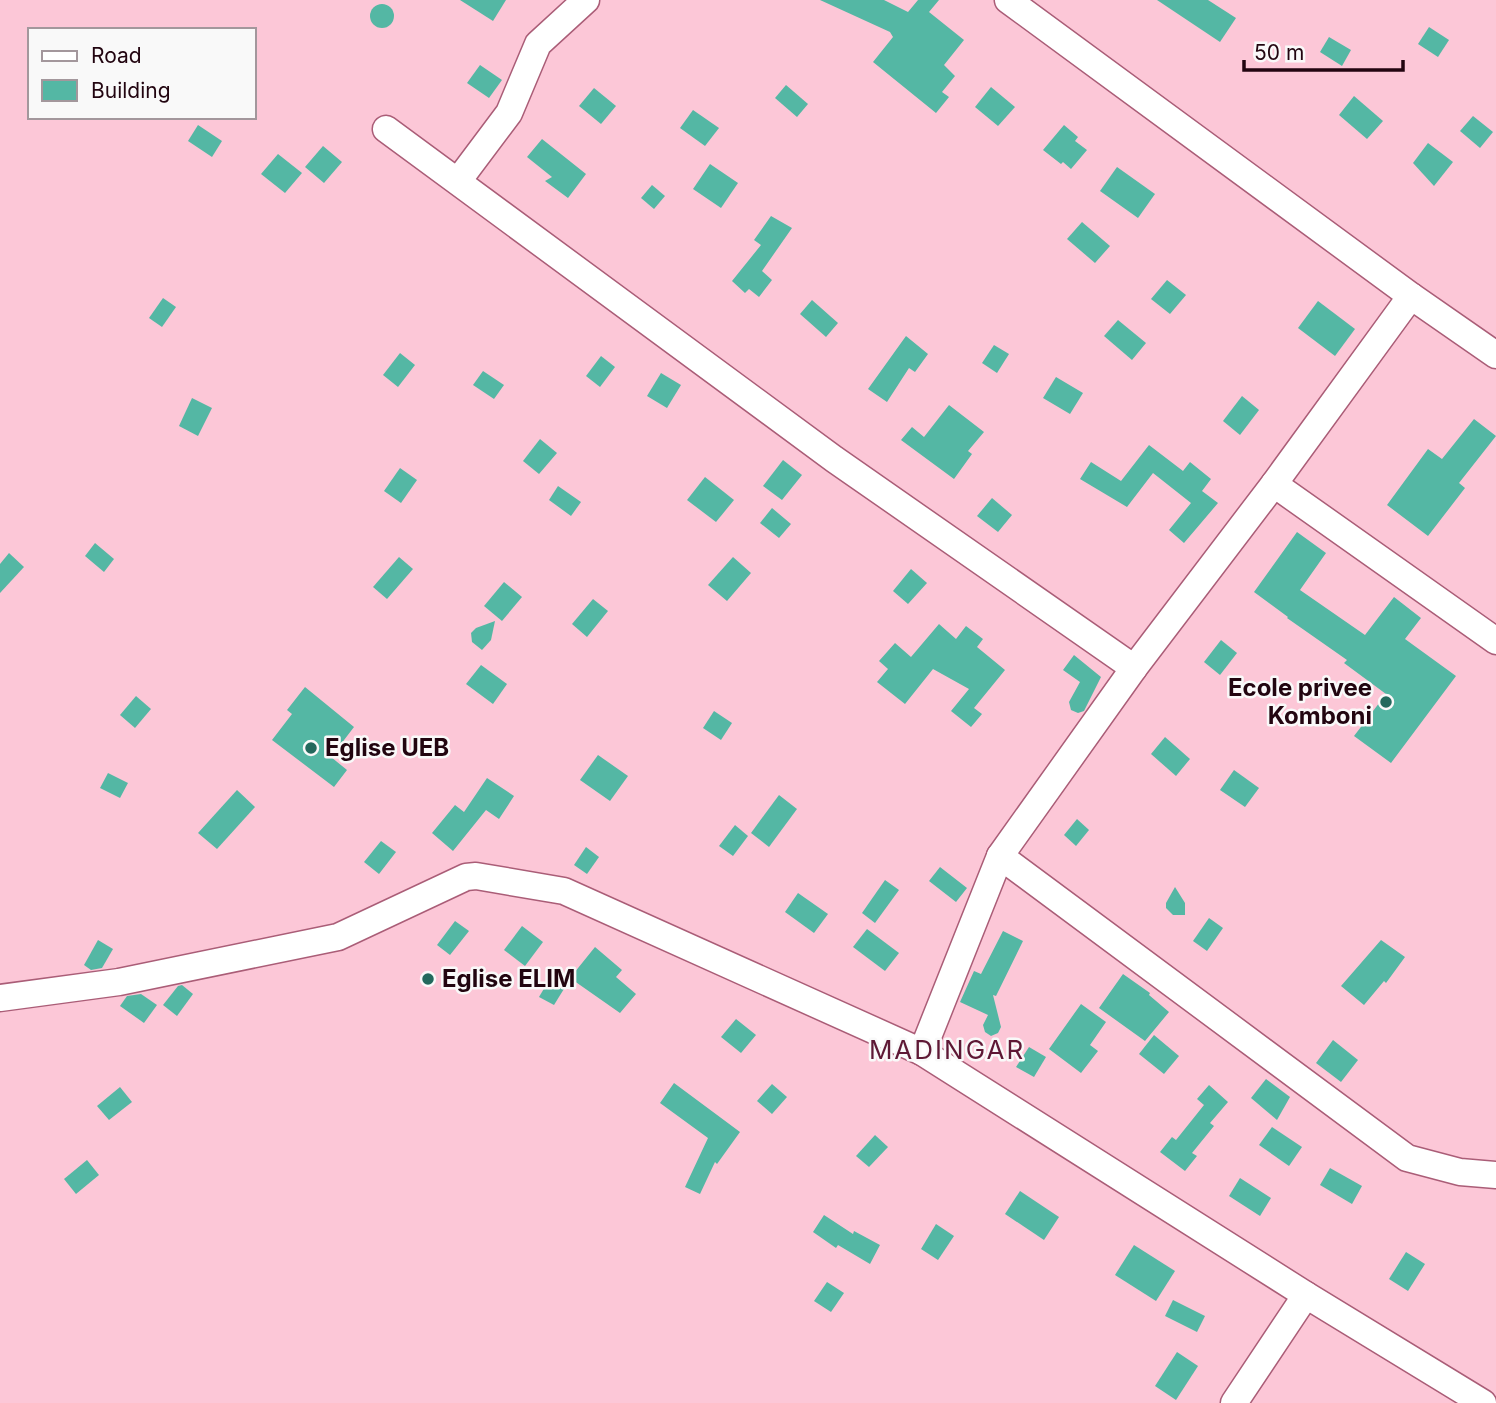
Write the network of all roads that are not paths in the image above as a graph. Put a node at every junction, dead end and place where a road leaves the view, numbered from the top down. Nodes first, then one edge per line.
1 (586, 0) edge
2 (1008, 0) edge
3 (386, 129) dead end
4 (458, 181) junction
5 (1411, 296) junction
6 (1496, 355) edge
7 (1274, 484) junction
8 (1496, 641) edge
9 (1134, 668) junction
10 (1000, 856) junction
11 (0, 998) edge
12 (922, 1052) junction
13 (1496, 1175) edge
14 (1306, 1295) junction
15 (1234, 1403) edge
16 (1483, 1403) edge

1 - 4 street
2 - 5 street
3 - 4 street
4 - 9 street
5 - 6 street
5 - 7 street
7 - 8 street
7 - 9 street
9 - 10 street
10 - 12 street
10 - 13 street
11 - 12 street
12 - 14 street
14 - 15 street
14 - 16 street

